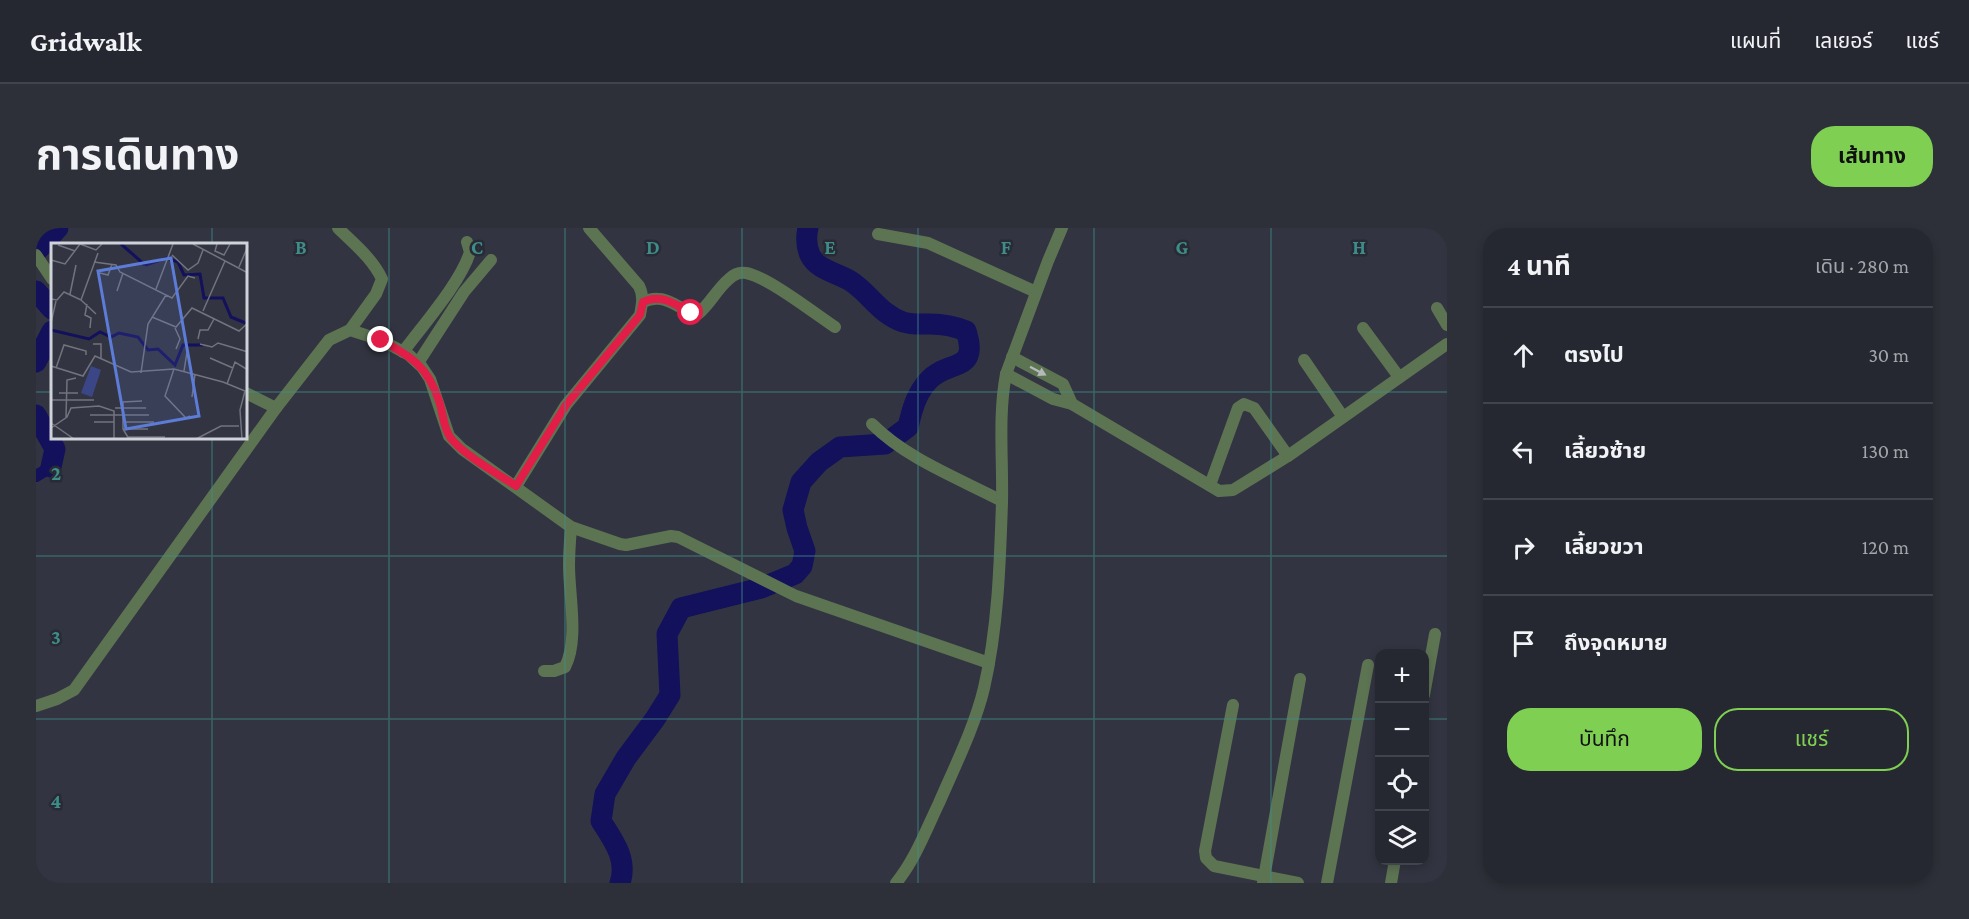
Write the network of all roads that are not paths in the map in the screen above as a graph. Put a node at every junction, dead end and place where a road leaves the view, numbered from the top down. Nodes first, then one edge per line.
1 (338, 228) edge
2 (589, 228) edge
3 (1062, 228) edge
4 (878, 234) dead end
5 (467, 242) dead end
6 (37, 257) edge
7 (491, 261) dead end
8 (51, 278) edge
9 (1036, 292) junction
10 (643, 302) junction
11 (1437, 308) dead end
12 (1447, 325) edge
13 (835, 327) dead end
14 (1363, 327) dead end
15 (350, 330) junction
16 (1447, 344) edge
17 (403, 352) junction
18 (1012, 357) junction
19 (1304, 360) dead end
20 (418, 363) junction
21 (1400, 377) junction
22 (1005, 380) junction
23 (248, 394) edge
24 (1072, 404) junction
25 (276, 408) junction
26 (1343, 417) junction
27 (872, 424) dead end
28 (1288, 456) junction
29 (1210, 485) junction
30 (516, 486) junction
31 (1002, 501) junction
32 (571, 527) junction
33 (1436, 634) dead end
34 (989, 663) junction
35 (1368, 665) dead end
36 (544, 671) dead end
37 (1429, 673) edge
38 (1300, 679) dead end
39 (1233, 705) dead end
40 (36, 706) edge
41 (1394, 865) edge
42 (1264, 880) edge
43 (896, 883) edge
44 (1298, 883) edge
45 (1327, 883) edge
46 (1391, 883) edge

1 - 15 street
2 - 10 street
3 - 9 street
4 - 9 street
5 - 17 street
6 - 8 street
7 - 20 street
9 - 18 street
10 - 13 street
10 - 30 street
11 - 12 street
14 - 21 street
15 - 17 street
15 - 25 street
16 - 21 street
17 - 20 street
18 - 22 street
18 -> 24 street
19 - 26 street
20 - 30 street
21 - 26 street
22 - 24 street
22 - 31 street
23 - 25 street
24 - 29 street
25 - 40 street
26 - 28 street
27 - 31 street
28 - 29 street
28 - 29 street
30 - 32 street
31 - 34 street
32 - 34 street
32 - 36 street
33 - 37 street
34 - 43 street
35 - 45 street
38 - 42 street
39 - 42 street
41 - 46 street
42 - 44 street

